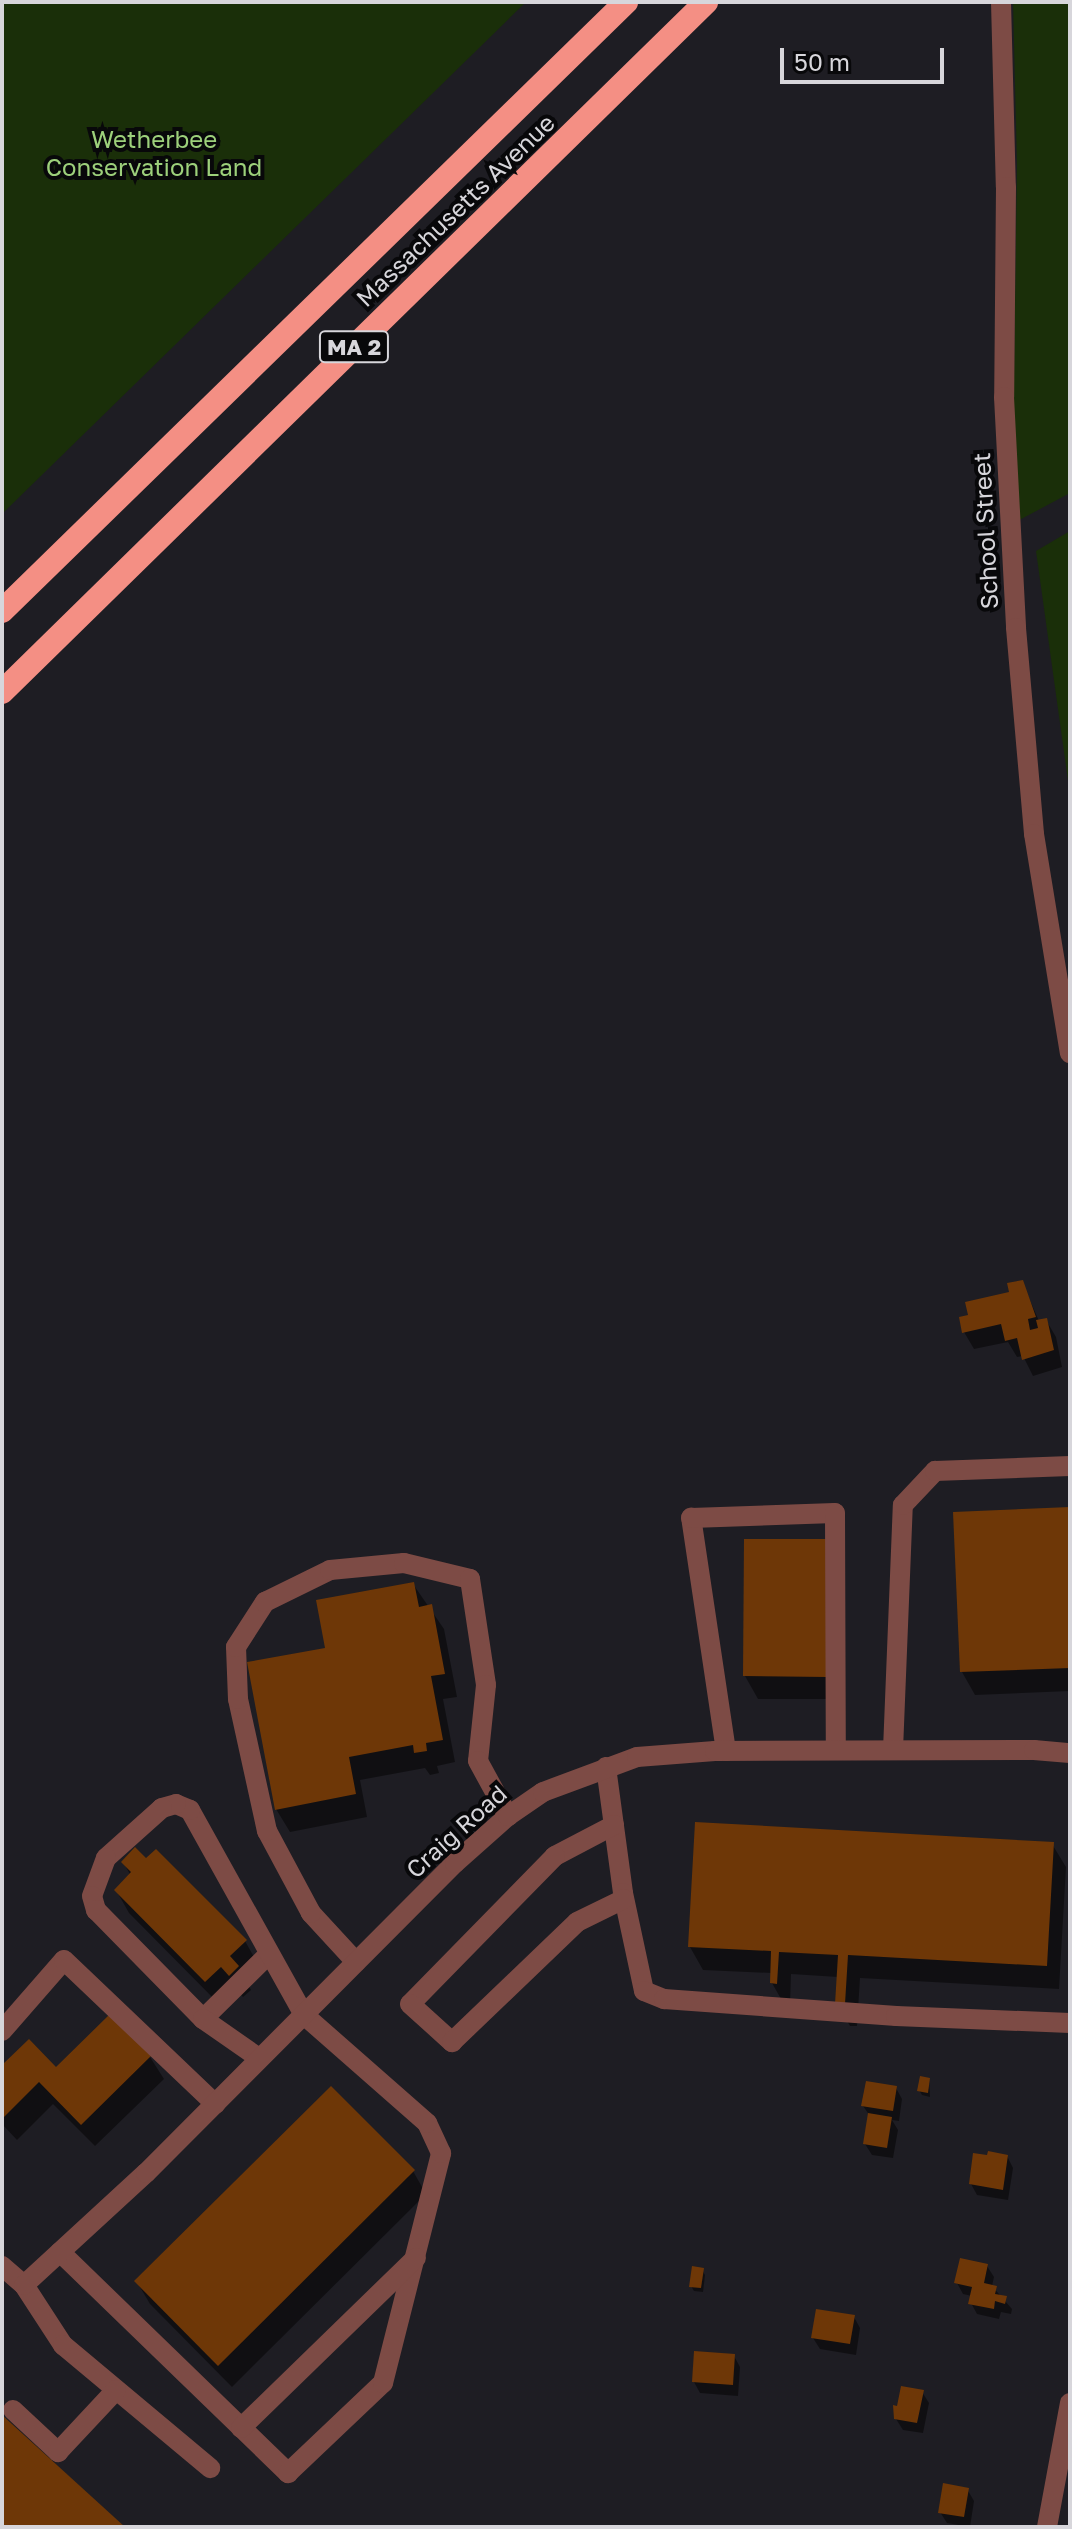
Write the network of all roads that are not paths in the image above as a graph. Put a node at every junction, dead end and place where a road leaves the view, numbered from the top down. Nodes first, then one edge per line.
1 (626, 2) edge
2 (706, 2) edge
3 (1001, 2) edge
4 (2, 611) edge
5 (2, 692) edge
6 (1070, 1053) edge
7 (1070, 1466) edge
8 (836, 1750) junction
9 (893, 1750) junction
10 (726, 1751) junction
11 (1070, 1753) edge
12 (606, 1767) junction
13 (508, 1816) junction
14 (614, 1825) junction
15 (624, 1899) junction
16 (269, 1954) junction
17 (356, 1962) junction
18 (304, 2015) junction
19 (203, 2019) junction
20 (1070, 2023) edge
21 (2, 2031) edge
22 (259, 2058) junction
23 (215, 2104) junction
24 (60, 2252) junction
25 (416, 2258) junction
26 (2, 2266) edge
27 (24, 2285) junction
28 (116, 2390) junction
29 (1070, 2403) edge
30 (13, 2410) dead end
31 (241, 2428) junction
32 (210, 2468) dead end
33 (1047, 2527) edge

1 - 4 highway, Massachusetts Avenue / MA 2
2 - 5 highway, Massachusetts Avenue / MA 2
3 - 6 street, School Street
7 - 9 street
8 - 9 street, Craig Road
8 - 10 street, Craig Road
8 - 10 street
9 - 11 street, Craig Road
10 - 12 street, Craig Road
12 - 13 street, Craig Road
12 - 14 street
13 - 17 street, Craig Road
13 - 17 street
14 - 15 street
14 - 15 street
15 - 20 street
16 - 18 street
16 - 19 street
16 - 19 street
17 - 18 street, Craig Road
18 - 22 street, Craig Road
18 - 25 street
19 - 22 street
21 - 23 street
22 - 23 street, Craig Road
23 - 24 street, Craig Road
24 - 27 street, Craig Road
24 - 31 street
25 - 31 street
25 - 31 street
26 - 27 street
27 - 28 street
28 - 30 street
28 - 32 street
29 - 33 street

